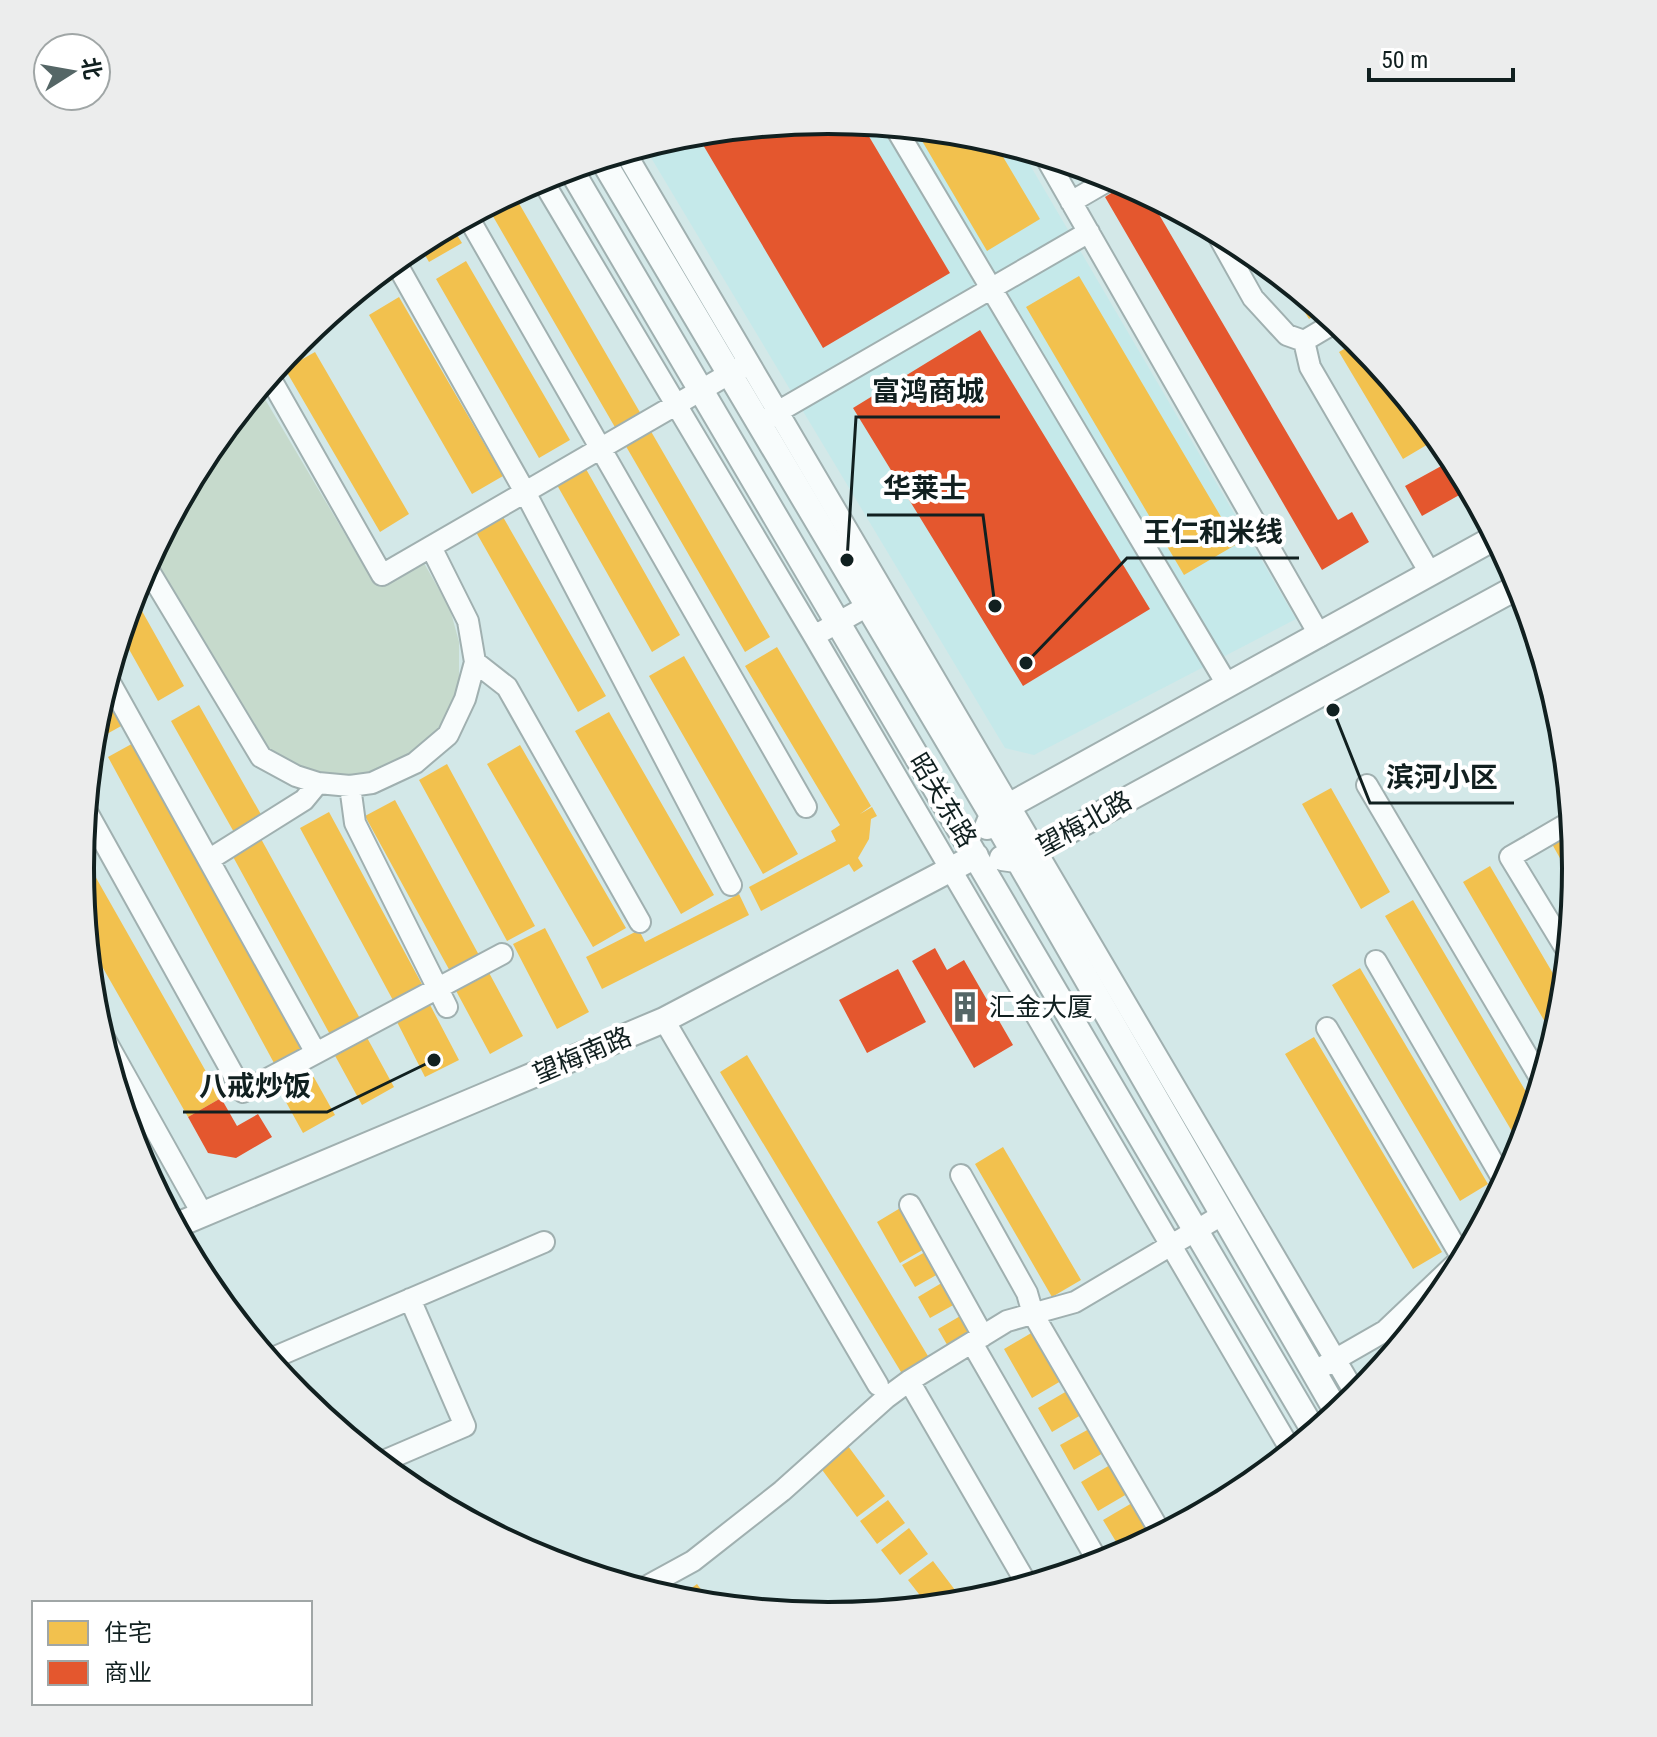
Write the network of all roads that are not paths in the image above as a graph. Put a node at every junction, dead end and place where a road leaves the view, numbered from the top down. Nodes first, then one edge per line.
1 (902, 138) edge
2 (630, 161) edge
3 (608, 168) edge
4 (1052, 169) edge
5 (576, 179) edge
6 (1099, 186) edge
7 (548, 190) edge
8 (1071, 202) junction
9 (473, 226) edge
10 (1089, 232) junction
11 (1227, 252) edge
12 (401, 272) edge
13 (991, 289) junction
14 (1326, 328) edge
15 (1304, 341) junction
16 (739, 368) junction
17 (275, 386) edge
18 (700, 390) junction
19 (676, 404) junction
20 (768, 417) junction
21 (600, 448) junction
22 (525, 492) junction
23 (1486, 542) edge
24 (431, 547) junction
25 (1430, 573) junction
26 (154, 579) edge
27 (1509, 592) edge
28 (877, 601) junction
29 (838, 622) junction
30 (814, 636) junction
31 (1320, 636) junction
32 (475, 662) junction
33 (1228, 686) junction
34 (116, 692) edge
35 (318, 783) junction
36 (1367, 785) dead end
37 (350, 786) junction
38 (806, 807) dead end
39 (1001, 810) junction
40 (96, 827) edge
41 (1561, 827) edge
42 (1026, 855) junction
43 (976, 856) junction
44 (210, 859) junction
45 (950, 869) junction
46 (731, 885) dead end
47 (640, 922) dead end
48 (1559, 938) edge
49 (502, 954) dead end
50 (1376, 961) dead end
51 (447, 1007) dead end
52 (664, 1020) junction
53 (1327, 1028) dead end
54 (316, 1053) junction
55 (1535, 1069) edge
56 (123, 1071) edge
57 (1498, 1170) edge
58 (961, 1175) dead end
59 (910, 1205) dead end
60 (203, 1215) junction
61 (1222, 1215) junction
62 (185, 1222) edge
63 (1195, 1230) junction
64 (544, 1242) dead end
65 (1171, 1244) junction
66 (1459, 1246) edge
67 (1432, 1287) edge
68 (410, 1299) junction
69 (1033, 1314) junction
70 (977, 1340) junction
71 (278, 1356) edge
72 (1335, 1360) junction
73 (1313, 1372) junction
74 (909, 1381) junction
75 (1350, 1385) edge
76 (882, 1392) junction
77 (1332, 1403) edge
78 (1310, 1424) edge
79 (1286, 1443) edge
80 (391, 1458) edge
81 (1156, 1525) edge
82 (1094, 1553) edge
83 (1023, 1577) edge
84 (655, 1582) edge

1 - 13 street
2 - 16 street
3 - 16 main road, 昭关东路
4 - 8 street
5 - 18 main road, 昭关东路
6 - 8 street
7 - 19 street
8 - 10 street
9 - 21 street
10 - 13 street
10 - 31 street
11 - 15 street
12 - 22 street
13 - 20 street
13 - 33 street
14 - 15 street
15 - 25 street
16 - 18 street
16 - 20 main road, 昭关东路
17 - 24 street
18 - 19 street
18 - 29 main road, 昭关东路
19 - 21 street
19 - 30 street
20 - 28 main road, 昭关东路
21 - 22 street
21 - 38 street
22 - 24 street
22 - 46 street
23 - 25 main road, 望梅北路
24 - 32 street
25 - 31 main road, 望梅北路
26 - 35 street
27 - 42 main road, 望梅北路
28 - 29 street
28 - 39 main road, 昭关东路
29 - 30 street
29 - 43 main road, 昭关东路
30 - 45 street
31 - 33 main road, 望梅北路
32 - 37 street
32 - 47 street
33 - 39 main road, 望梅北路
34 - 44 street
35 - 37 street
35 - 44 street
36 - 55 street
37 - 51 street
39 - 42 main road, 昭关东路
39 - 43 main road
40 - 54 street
41 - 48 street
42 - 43 main road, 望梅北路
42 - 61 main road, 昭关东路
42 - 72 street
43 - 45 main road, 望梅南路
43 - 63 main road, 昭关东路
44 - 54 street
45 - 52 main road, 望梅南路
45 - 65 street
49 - 54 street
50 - 57 street
52 - 60 main road, 望梅南路
52 - 76 street
53 - 66 street
56 - 60 street
58 - 69 street
59 - 70 street
60 - 62 main road, 望梅南路
61 - 63 street
61 - 73 main road, 昭关东路
63 - 65 street
63 - 78 main road, 昭关东路
64 - 68 street
65 - 69 street
65 - 79 street
67 - 72 street
68 - 71 street
68 - 80 street
69 - 70 street
69 - 81 street
70 - 74 street
70 - 82 street
72 - 73 street
72 - 75 street
73 - 77 main road, 昭关东路
74 - 76 street
74 - 83 street
76 - 84 street

